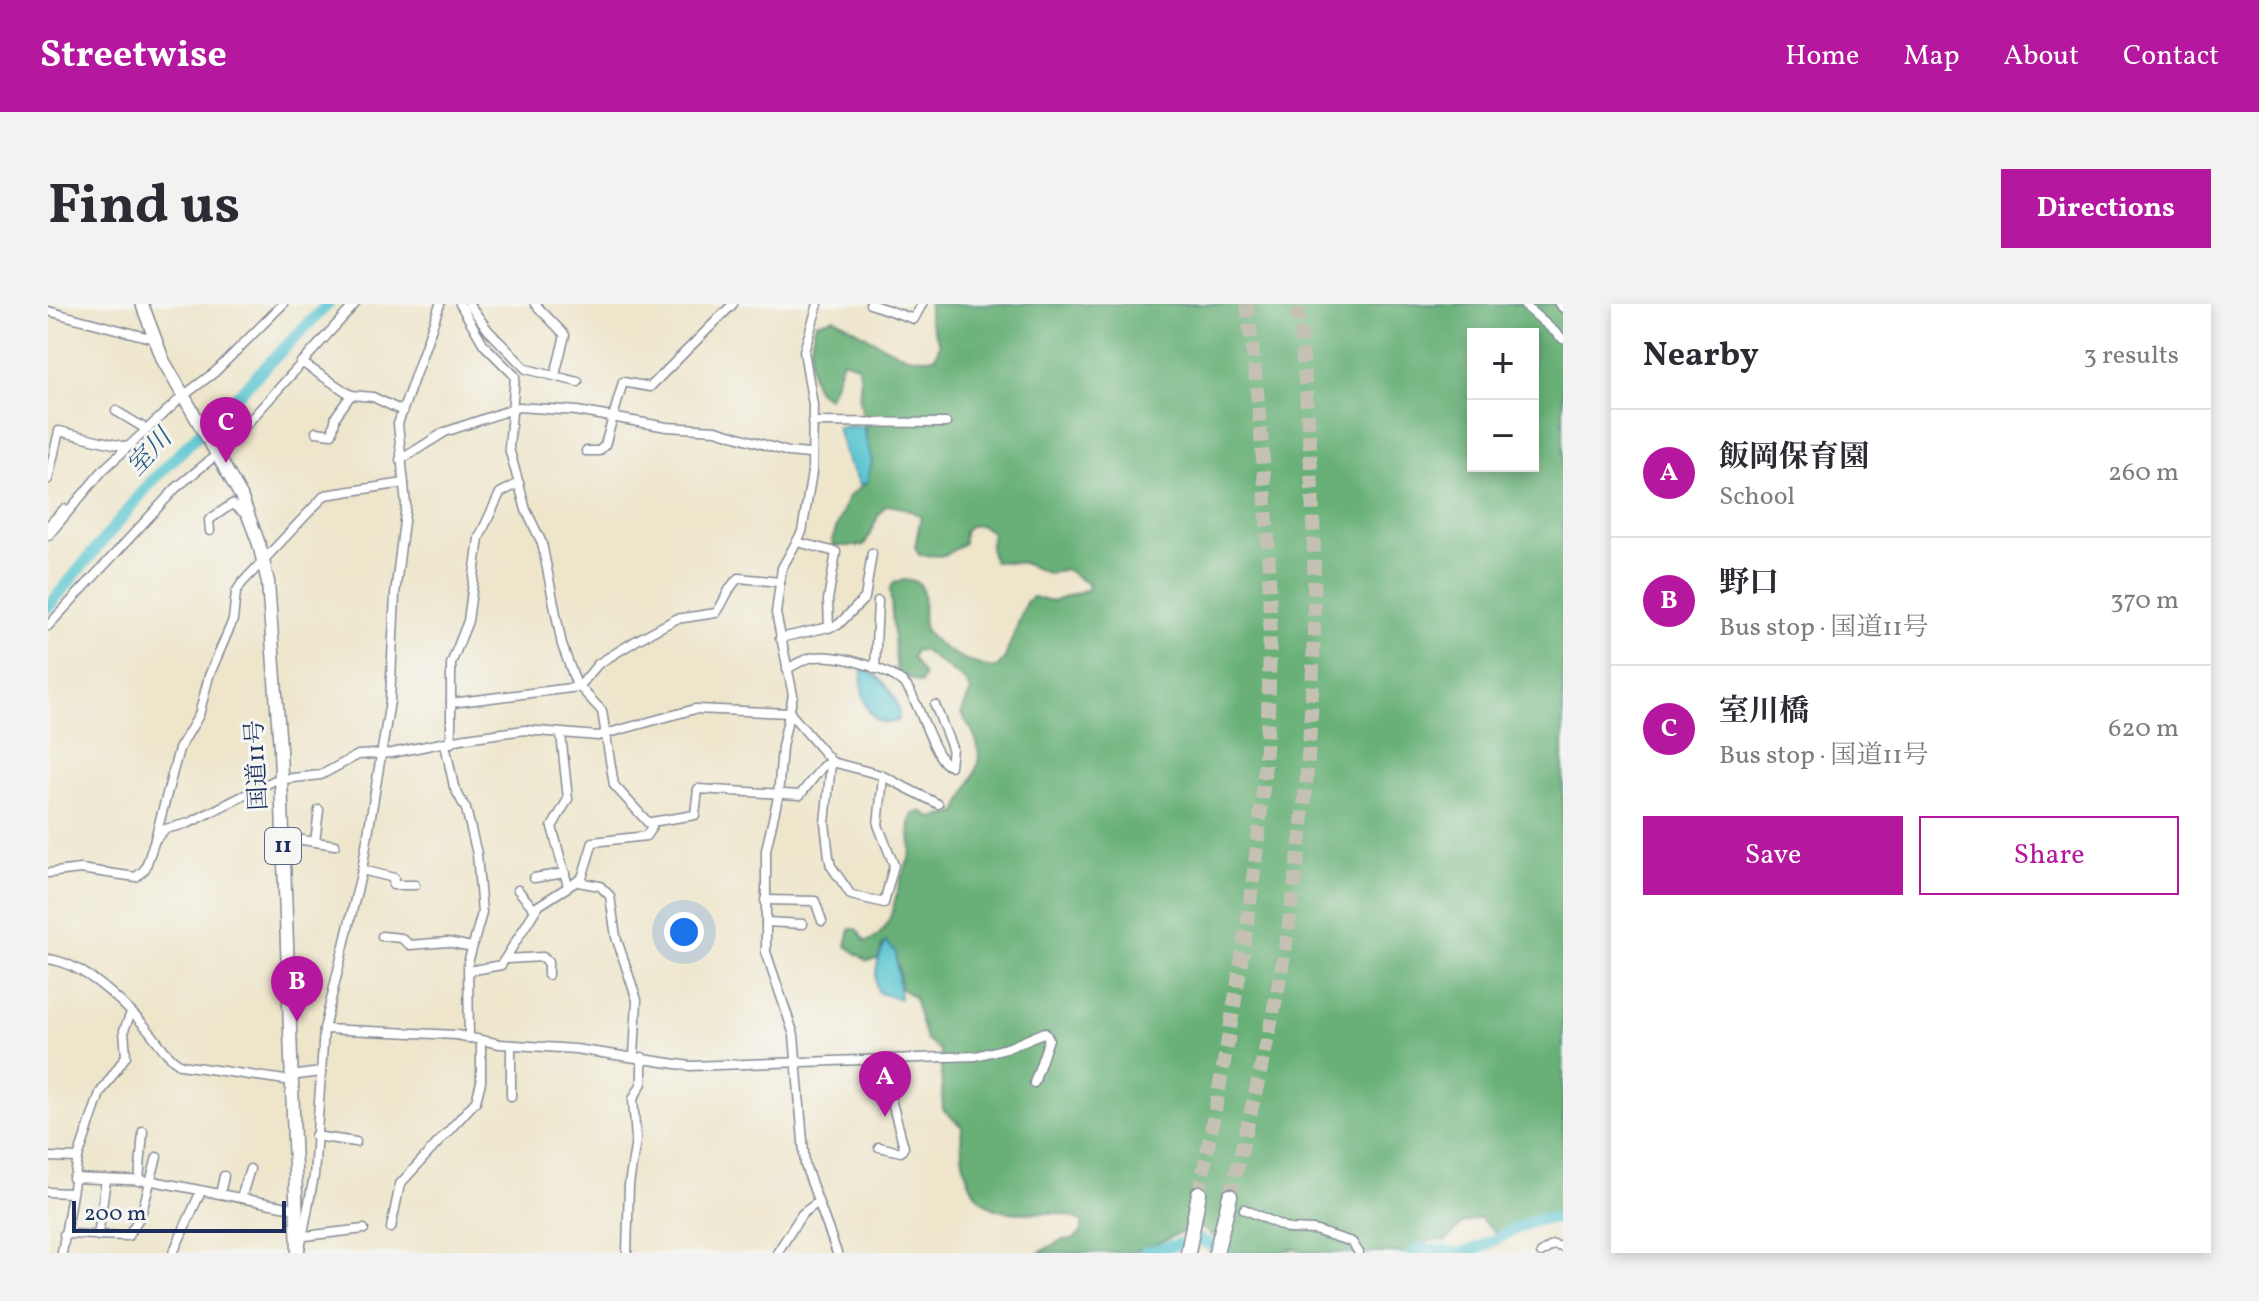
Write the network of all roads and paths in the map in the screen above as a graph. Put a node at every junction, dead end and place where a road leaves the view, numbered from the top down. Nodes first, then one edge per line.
1 (142, 304) edge
2 (283, 304) edge
3 (355, 304) edge
4 (440, 304) edge
5 (460, 304) edge
6 (469, 304) edge
7 (535, 304) edge
8 (733, 304) edge
9 (818, 304) edge
10 (870, 304) edge
11 (922, 304) edge
12 (1523, 304) edge
13 (48, 311) edge
14 (154, 339) junction
15 (1563, 339) edge
16 (301, 362) junction
17 (555, 375) junction
18 (578, 382) dead end
19 (351, 395) junction
20 (183, 397) junction
21 (513, 409) junction
22 (400, 410) junction
23 (116, 411) dead end
24 (614, 418) junction
25 (812, 422) junction
26 (946, 423) dead end
27 (146, 429) junction
28 (316, 432) dead end
29 (124, 447) junction
30 (586, 451) dead end
31 (216, 452) junction
32 (809, 454) junction
33 (400, 460) junction
34 (48, 479) edge
35 (404, 483) junction
36 (519, 483) junction
37 (249, 514) junction
38 (48, 526) edge
39 (210, 531) dead end
40 (48, 536) edge
41 (797, 542) junction
42 (872, 553) dead end
43 (264, 562) junction
44 (780, 582) junction
45 (878, 601) dead end
46 (48, 626) edge
47 (829, 628) junction
48 (780, 638) junction
49 (787, 669) junction
50 (875, 669) junction
51 (579, 687) junction
52 (451, 703) junction
53 (935, 705) dead end
54 (790, 713) junction
55 (561, 734) junction
56 (605, 734) junction
57 (448, 744) junction
58 (382, 754) junction
59 (831, 763) junction
60 (281, 778) junction
61 (883, 778) junction
62 (779, 794) junction
63 (938, 804) dead end
64 (319, 810) dead end
65 (651, 822) junction
66 (283, 837) junction
67 (155, 840) junction
68 (315, 842) junction
69 (335, 845) dead end
70 (362, 870) junction
71 (48, 873) edge
72 (565, 873) junction
73 (534, 878) dead end
74 (573, 884) junction
75 (415, 885) dead end
76 (518, 890) dead end
77 (765, 900) junction
78 (535, 910) junction
79 (822, 921) dead end
80 (766, 922) junction
81 (803, 924) dead end
82 (382, 936) dead end
83 (472, 947) junction
84 (48, 959) edge
85 (506, 959) junction
86 (469, 971) junction
87 (548, 975) dead end
88 (131, 1013) junction
89 (324, 1029) junction
90 (469, 1038) junction
91 (481, 1041) junction
92 (511, 1046) junction
93 (638, 1057) junction
94 (872, 1062) junction
95 (796, 1063) junction
96 (320, 1072) junction
97 (292, 1079) junction
98 (1034, 1083) dead end
99 (511, 1096) dead end
100 (910, 1124) dead end
101 (897, 1126) junction
102 (143, 1131) dead end
103 (315, 1136) junction
104 (356, 1142) dead end
105 (879, 1147) dead end
106 (48, 1157) edge
107 (157, 1157) dead end
108 (78, 1158) junction
109 (250, 1169) dead end
110 (224, 1176) dead end
111 (73, 1178) junction
112 (106, 1179) junction
113 (139, 1181) junction
114 (153, 1181) junction
115 (201, 1191) junction
116 (48, 1192) edge
117 (70, 1193) junction
118 (1199, 1193) tunnel mouth
119 (220, 1194) junction
120 (1230, 1196) tunnel mouth
121 (241, 1198) junction
122 (818, 1202) junction
123 (297, 1209) junction
124 (1244, 1209) dead end
125 (391, 1228) dead end
126 (364, 1229) dead end
127 (64, 1234) junction
128 (98, 1236) junction
129 (305, 1236) junction
130 (1563, 1247) edge
131 (1358, 1250) edge
132 (62, 1253) edge
133 (173, 1253) edge
134 (298, 1253) edge
135 (627, 1253) edge
136 (777, 1253) edge
137 (837, 1253) edge
138 (1188, 1253) edge
139 (1216, 1253) edge
140 (1541, 1253) edge

1 - 14 highway, 国道11号 / 11
2 - 20 street
3 - 16 street
4 - 22 street
5 - 21 street
6 - 17 street
7 - 17 street
8 - 24 street
9 - 25 street
10 - 11 street
12 - 15 street
13 - 14 street
14 - 20 highway, 国道11号 / 11
16 - 19 street
16 - 31 street
17 - 18 street
19 - 22 street
19 - 28 street
20 - 27 street
20 - 31 highway, 国道11号 / 11
21 - 24 street
21 - 33 street
21 - 36 street
22 - 33 street
23 - 27 street
24 - 30 street
24 - 32 street
25 - 26 street
25 - 32 street
27 - 29 street
29 - 34 street
29 - 38 street
29 - 40 street
31 - 37 highway, 国道11号 / 11
31 - 46 street
32 - 41 street
33 - 35 street
35 - 43 street
35 - 58 street
36 - 51 street
36 - 52 street
37 - 39 street
37 - 43 highway, 国道11号 / 11
41 - 44 street
41 - 47 street
42 - 47 street
43 - 60 highway, 国道11号 / 11
43 - 67 street
44 - 48 street
44 - 51 street
45 - 50 street
47 - 48 street
48 - 49 street
49 - 50 street
49 - 54 street
50 - 53 street
51 - 52 street
51 - 56 street
52 - 57 street
54 - 56 street
54 - 59 street
54 - 62 street
55 - 56 street
55 - 57 street
55 - 72 street
56 - 65 street
57 - 58 street
57 - 83 street
58 - 60 street
58 - 70 street
59 - 61 street
59 - 61 street
59 - 62 street
60 - 66 highway, 国道11号 / 11
60 - 67 street
61 - 63 street
62 - 65 street
62 - 77 street
64 - 68 street
65 - 74 street
66 - 68 street
66 - 97 highway, 国道11号 / 11
67 - 71 street
68 - 69 street
70 - 75 street
70 - 89 street
72 - 73 street
72 - 74 street
74 - 78 street
74 - 93 street
76 - 78 street
77 - 79 street
77 - 80 street
78 - 85 street
80 - 81 street
80 - 95 street
82 - 83 street
83 - 86 street
84 - 88 street
85 - 86 street
85 - 87 street
86 - 90 street
88 - 97 street
88 - 108 street
89 - 90 street
89 - 96 street
90 - 91 street
91 - 92 street
91 - 125 street
92 - 93 street
92 - 99 street
93 - 95 street
93 - 135 street
94 - 95 street
94 - 98 street
94 - 101 street
95 - 122 street
96 - 97 street
96 - 103 street
97 - 123 highway, 国道11号 / 11
100 - 101 street
101 - 105 street
102 - 113 street
103 - 104 street
103 - 129 street
106 - 108 street
107 - 114 street
108 - 111 street
109 - 121 street
110 - 119 street
111 - 112 street
111 - 117 street
112 - 113 street
112 - 128 street
113 - 114 street
114 - 115 street
114 - 128 street
115 - 119 street
115 - 133 street
116 - 117 street
117 - 127 street
118 - 138 highway
119 - 121 street
120 - 139 highway
121 - 123 street
122 - 136 street
122 - 137 street
123 - 134 highway, 国道11号 / 11
124 - 131 street
126 - 129 street
127 - 128 street
127 - 132 street
129 - 134 street
130 - 140 street

